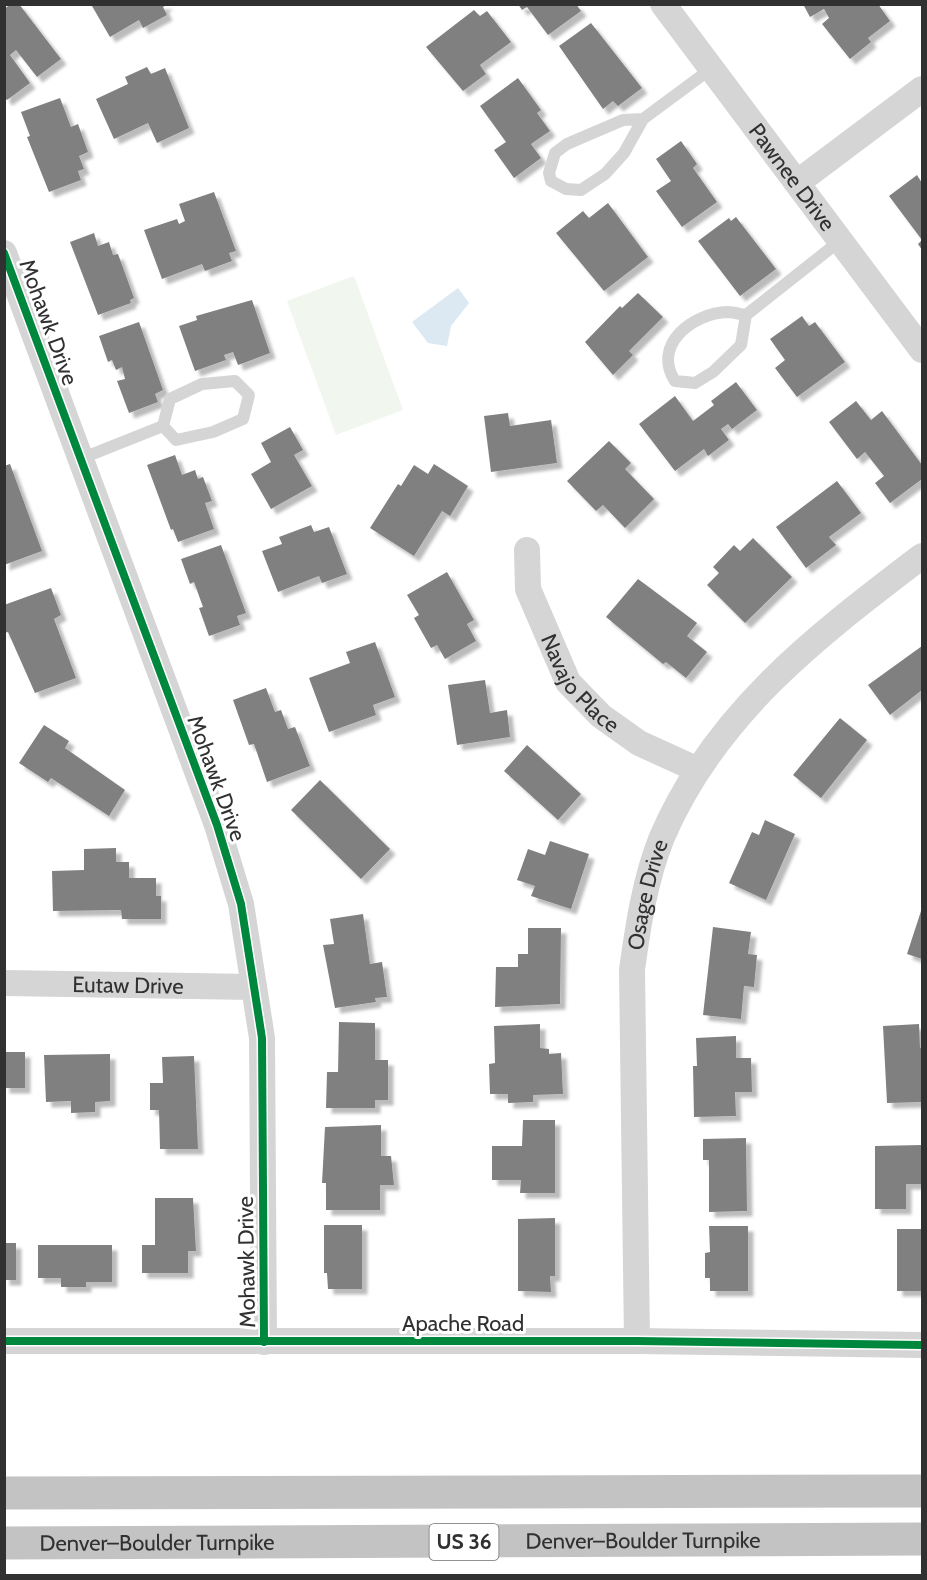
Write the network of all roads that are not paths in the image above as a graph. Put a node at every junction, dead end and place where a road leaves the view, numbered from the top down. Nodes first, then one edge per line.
1 (663, 4) edge
2 (712, 68) junction
3 (922, 89) edge
4 (643, 119) junction
5 (798, 182) junction
6 (841, 240) junction
7 (4, 253) edge
8 (746, 315) junction
9 (922, 351) edge
10 (163, 426) junction
11 (80, 459) junction
12 (527, 550) dead end
13 (922, 556) edge
14 (696, 769) junction
15 (4, 983) edge
16 (254, 987) junction
17 (4, 1341) edge
18 (637, 1341) junction
19 (264, 1342) junction
20 (922, 1345) edge
21 (922, 1491) edge
22 (4, 1493) edge
23 (922, 1539) edge
24 (4, 1543) edge

1 - 2 street, Pawnee Drive
2 - 4 lane
2 - 5 street, Pawnee Drive
3 - 5 street
4 - 4 lane
5 - 6 street, Pawnee Drive
6 - 8 lane
6 - 9 street, Pawnee Drive
7 - 11 street, Mohawk Drive
8 - 8 lane
10 - 10 lane
10 - 11 lane
11 - 16 street, Mohawk Drive
12 - 14 street, Navajo Place
13 - 14 street, Osage Drive
14 - 18 street, Osage Drive
15 - 16 street, Eutaw Drive
16 - 19 street, Mohawk Drive
17 - 19 street, Apache Road
18 - 19 street, Apache Road
18 - 20 street, Apache Road
21 - 22 highway, US 36
23 - 24 highway, Denver–Boulder Turnpike / US 36

